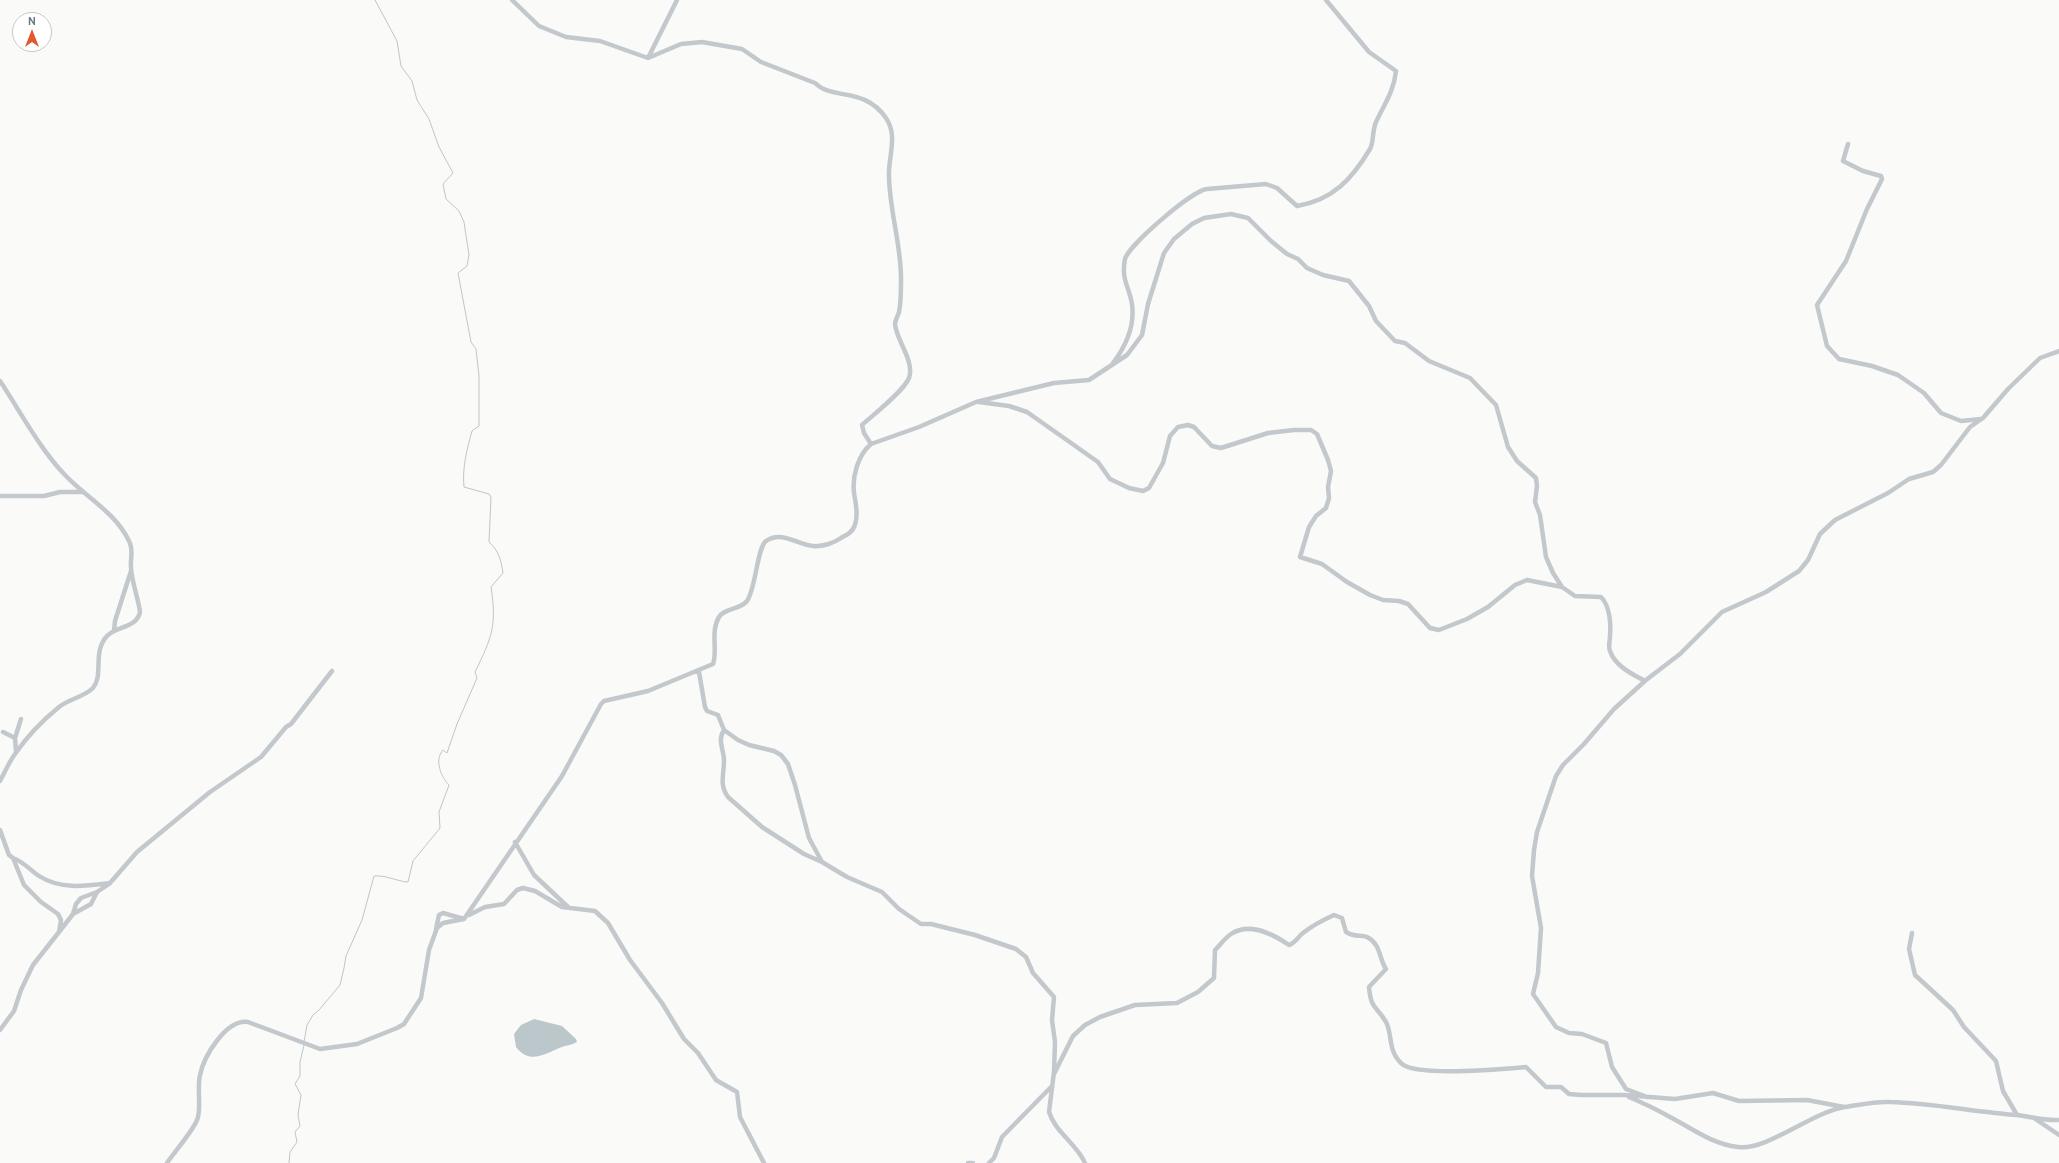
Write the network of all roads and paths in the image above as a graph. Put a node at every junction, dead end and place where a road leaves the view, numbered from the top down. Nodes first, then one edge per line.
1 (512, 0) edge
2 (677, 0) edge
3 (1326, 0) edge
4 (648, 58) junction
5 (1848, 144) dead end
6 (2059, 351) edge
7 (1112, 365) junction
8 (0, 381) edge
9 (976, 402) junction
10 (1981, 419) junction
11 (871, 444) junction
12 (82, 492) junction
13 (0, 496) edge
14 (131, 567) junction
15 (1562, 587) junction
16 (114, 631) junction
17 (332, 671) dead end
18 (698, 672) junction
19 (1645, 681) junction
20 (22, 719) dead end
21 (724, 730) junction
22 (3, 732) dead end
23 (15, 738) junction
24 (14, 754) junction
25 (0, 781) edge
26 (0, 830) edge
27 (515, 842) junction
28 (13, 858) junction
29 (822, 862) junction
30 (110, 883) junction
31 (97, 892) junction
32 (568, 907) junction
33 (73, 914) junction
34 (464, 919) junction
35 (59, 932) junction
36 (435, 932) junction
37 (1912, 933) dead end
38 (0, 1030) edge
39 (1054, 1074) junction
40 (1053, 1084) junction
41 (1625, 1095) junction
42 (1647, 1097) junction
43 (1844, 1107) junction
44 (2017, 1115) junction
45 (2033, 1117) junction
46 (2059, 1120) edge
47 (2059, 1135) edge
48 (167, 1163) edge
49 (764, 1163) edge
50 (968, 1163) edge
51 (973, 1163) edge
52 (989, 1163) edge
53 (1085, 1163) edge

1 - 4 street
2 - 4 street
3 - 7 street
4 - 11 street
5 - 10 street
6 - 10 street
7 - 9 street
7 - 15 street
8 - 12 street
9 - 11 street
9 - 15 street
10 - 19 street
11 - 18 street
12 - 13 street
12 - 14 street
14 - 16 street
14 - 16 street
15 - 19 street
16 - 24 street
17 - 30 street
18 - 21 street
18 - 27 street
19 - 42 street
20 - 23 street
21 - 29 street
21 - 29 street
22 - 23 street
23 - 24 street
24 - 25 street
26 - 28 street
27 - 32 street
27 - 34 street
28 - 30 street
28 - 35 street
29 - 39 street
30 - 31 street
31 - 33 street
31 - 33 street
32 - 34 street
32 - 49 street
33 - 35 street
34 - 36 street
34 - 36 street
35 - 38 street
36 - 48 street
37 - 44 street
39 - 40 street
39 - 41 street
40 - 52 street
40 - 53 street
41 - 42 street
41 - 43 street
42 - 43 street
43 - 44 street
44 - 45 street
45 - 46 street
45 - 47 street
50 - 51 street

